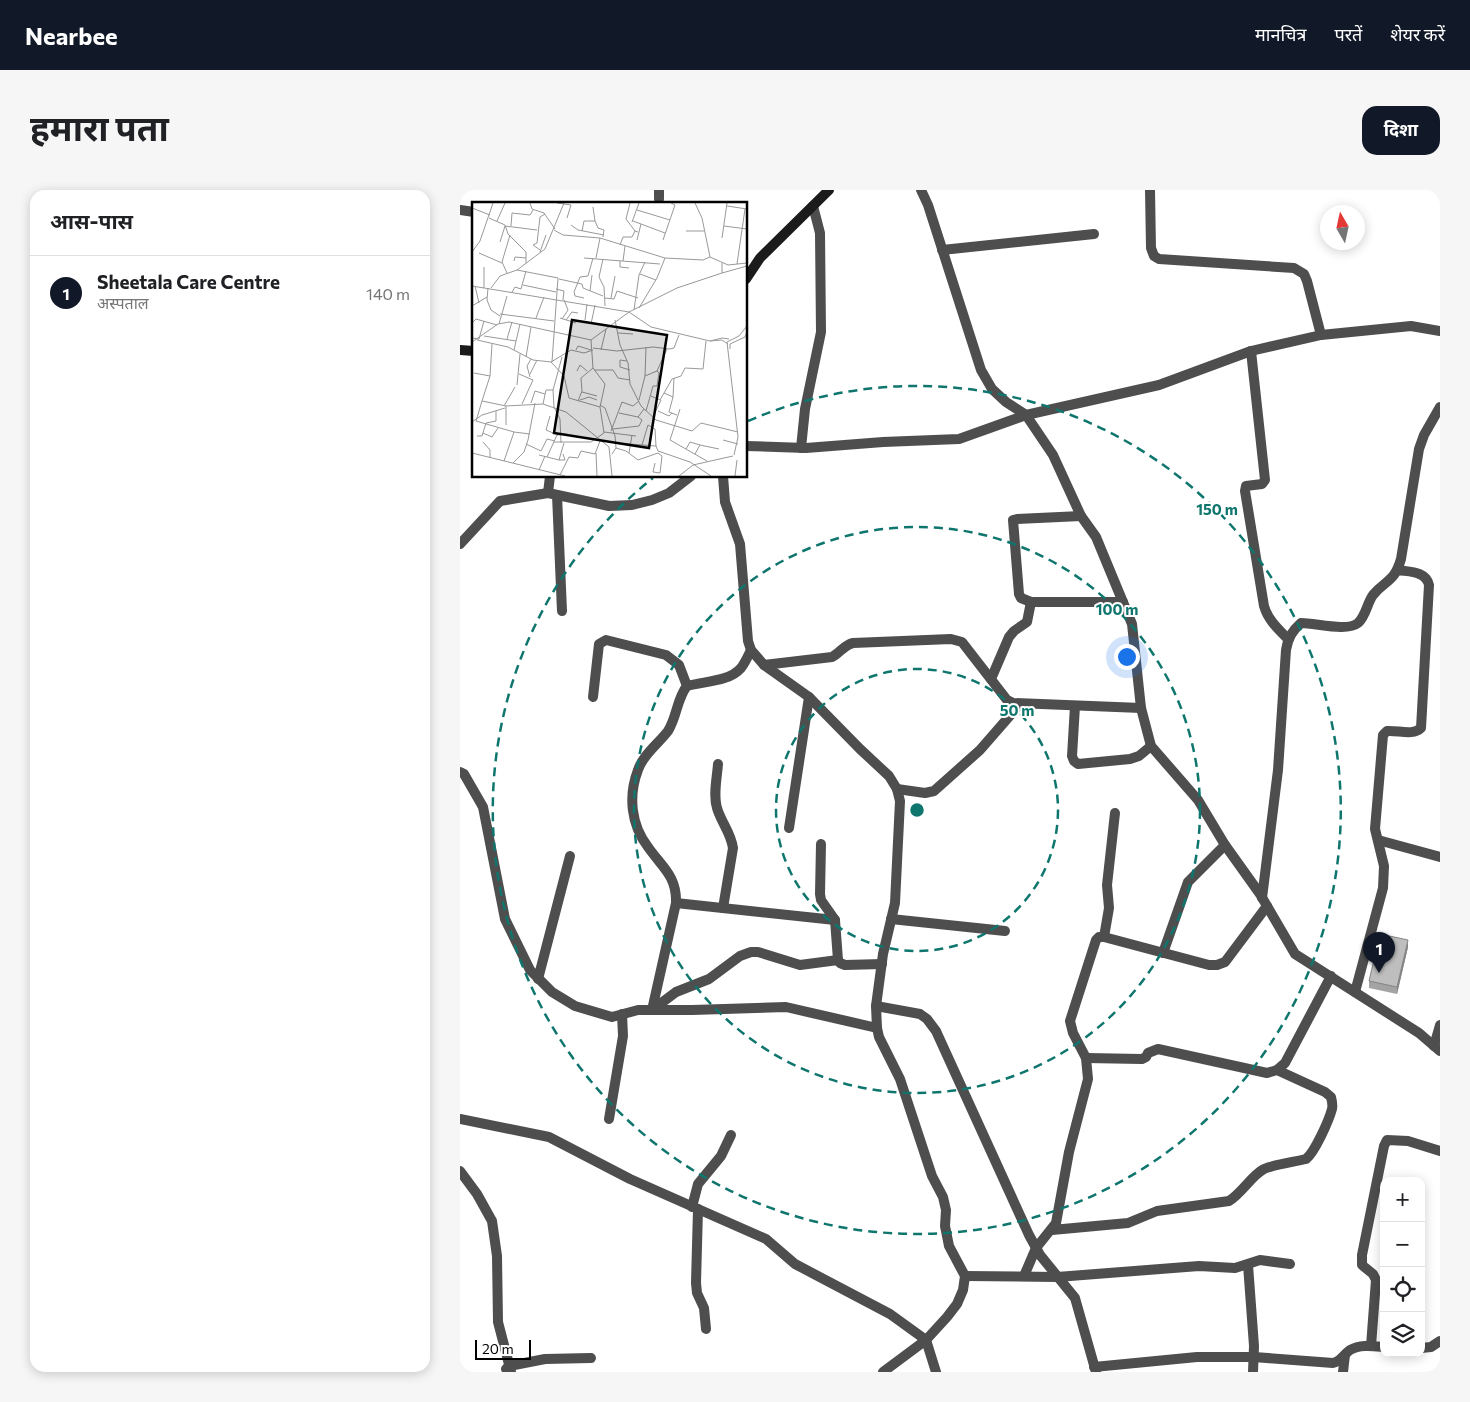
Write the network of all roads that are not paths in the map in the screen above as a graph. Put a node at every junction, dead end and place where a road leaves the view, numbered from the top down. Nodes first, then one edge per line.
1 (829, 190) edge
2 (921, 190) edge
3 (1150, 190) edge
4 (813, 206) junction
5 (1094, 234) dead end
6 (942, 250) junction
7 (748, 276) edge
8 (1440, 330) edge
9 (1321, 335) junction
10 (1251, 351) junction
11 (1440, 407) edge
12 (1026, 416) junction
13 (748, 446) edge
14 (801, 448) junction
15 (550, 478) edge
16 (688, 478) edge
17 (722, 478) edge
18 (552, 494) junction
19 (1082, 516) junction
20 (460, 544) edge
21 (1398, 570) junction
22 (1031, 602) junction
23 (1123, 602) junction
24 (562, 611) dead end
25 (1288, 639) junction
26 (751, 650) junction
27 (764, 665) junction
28 (991, 680) junction
29 (687, 686) junction
30 (593, 697) dead end
31 (809, 697) junction
32 (1020, 704) junction
33 (1075, 706) junction
34 (1141, 708) junction
35 (1151, 746) junction
36 (718, 764) dead end
37 (460, 772) edge
38 (898, 789) junction
39 (1115, 813) dead end
40 (789, 828) dead end
41 (1378, 840) junction
42 (821, 844) dead end
43 (1225, 845) junction
44 (570, 856) dead end
45 (1440, 857) edge
46 (1264, 902) junction
47 (676, 903) junction
48 (723, 908) junction
49 (891, 919) junction
50 (835, 920) junction
51 (1005, 931) dead end
52 (1104, 937) junction
53 (1162, 952) junction
54 (838, 960) junction
55 (882, 964) junction
56 (1331, 976) junction
57 (538, 978) junction
58 (1355, 992) junction
59 (876, 1006) junction
60 (652, 1010) junction
61 (622, 1014) junction
62 (1440, 1025) edge
63 (877, 1028) junction
64 (1437, 1049) edge
65 (1086, 1058) junction
66 (1277, 1070) junction
67 (460, 1119) edge
68 (609, 1120) dead end
69 (731, 1135) dead end
70 (1440, 1151) edge
71 (460, 1171) edge
72 (695, 1208) junction
73 (1052, 1230) junction
74 (1036, 1248) junction
75 (1290, 1264) dead end
76 (1248, 1265) junction
77 (965, 1276) junction
78 (1024, 1276) junction
79 (1057, 1277) junction
80 (706, 1329) dead end
81 (926, 1340) junction
82 (1440, 1342) edge
83 (1371, 1346) junction
84 (1380, 1347) edge
85 (1425, 1348) edge
86 (1345, 1356) junction
87 (1254, 1357) junction
88 (590, 1358) dead end
89 (1095, 1369) edge
90 (508, 1370) edge
91 (883, 1372) edge
92 (936, 1372) edge
93 (1253, 1372) edge
94 (1343, 1372) edge

1 - 4 main road
2 - 6 street
3 - 9 street
4 - 7 main road
4 - 14 street
5 - 6 street
6 - 12 street
8 - 9 street
9 - 10 street
10 - 12 street
10 - 25 street
11 - 21 street
12 - 14 street
12 - 19 street
13 - 14 street
15 - 18 street
16 - 18 street
17 - 26 street
18 - 20 street
18 - 24 street
19 - 22 street
19 - 23 street
21 - 25 street
21 - 41 street
22 - 23 street
22 - 28 street
23 - 34 street
25 - 46 street
26 - 27 street
26 - 29 street
27 - 28 street
27 - 31 street
28 - 32 street
29 - 30 street
29 - 47 street
31 - 38 street
31 - 40 street
32 - 33 street
32 - 38 street
33 - 34 street
33 - 35 street
34 - 35 street
35 - 43 street
36 - 48 street
37 - 57 street
38 - 49 street
39 - 52 street
41 - 45 street
41 - 58 street
42 - 50 street
43 - 46 street
43 - 53 street
44 - 57 street
46 - 53 street
46 - 56 street
47 - 48 street
47 - 60 street
48 - 50 street
49 - 51 street
49 - 55 street
50 - 54 street
52 - 53 street
52 - 65 street
54 - 55 street
54 - 60 street
55 - 59 street
56 - 58 street
56 - 66 street
57 - 61 street
58 - 64 street
59 - 63 street
59 - 74 street
60 - 61 street
60 - 63 street
61 - 68 street
62 - 64 street
63 - 77 street
65 - 66 street
65 - 73 street
66 - 73 street
67 - 72 street
69 - 72 street
70 - 83 street
71 - 90 street
72 - 80 street
72 - 81 street
73 - 74 street
74 - 78 street
74 - 79 street
75 - 76 street
76 - 79 street
76 - 87 street
77 - 78 street
77 - 81 street
78 - 79 street
79 - 89 street
81 - 91 street
81 - 92 street
82 - 85 street
83 - 84 street
83 - 86 street
86 - 87 street
86 - 94 street
87 - 89 street
87 - 93 street
88 - 90 street

